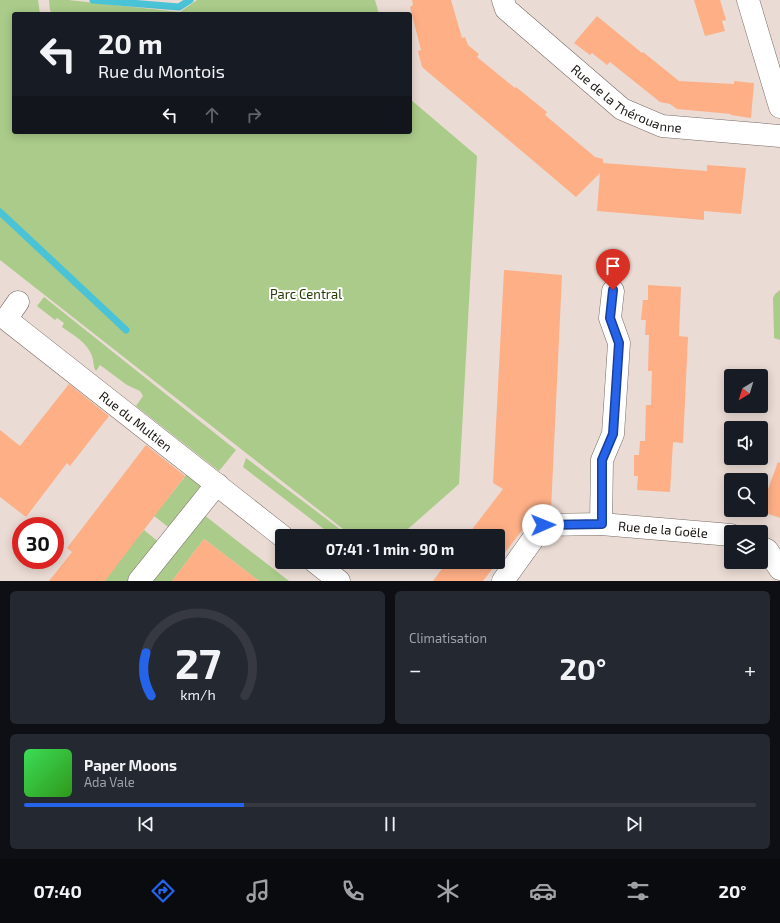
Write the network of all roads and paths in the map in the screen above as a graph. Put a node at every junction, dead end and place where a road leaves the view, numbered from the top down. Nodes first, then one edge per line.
1 (503, 0) edge
2 (748, 0) edge
3 (780, 107) edge
4 (780, 136) edge
5 (613, 290) dead end
6 (18, 302) dead end
7 (216, 484) junction
8 (602, 524) junction
9 (275, 530) edge
10 (724, 535) edge
11 (768, 553) edge
12 (324, 569) edge
13 (780, 569) edge
14 (139, 581) edge
15 (339, 581) edge
16 (504, 581) edge

1 - 4 street, Rue de la Thérouanne
2 - 3 street
5 - 8 street
6 - 7 street, Rue du Multien
7 - 9 street, Rue du Multien
7 - 14 street
8 - 10 street, Rue de la Goële
8 - 16 street, Rue de la Goële
11 - 13 street
12 - 15 street

